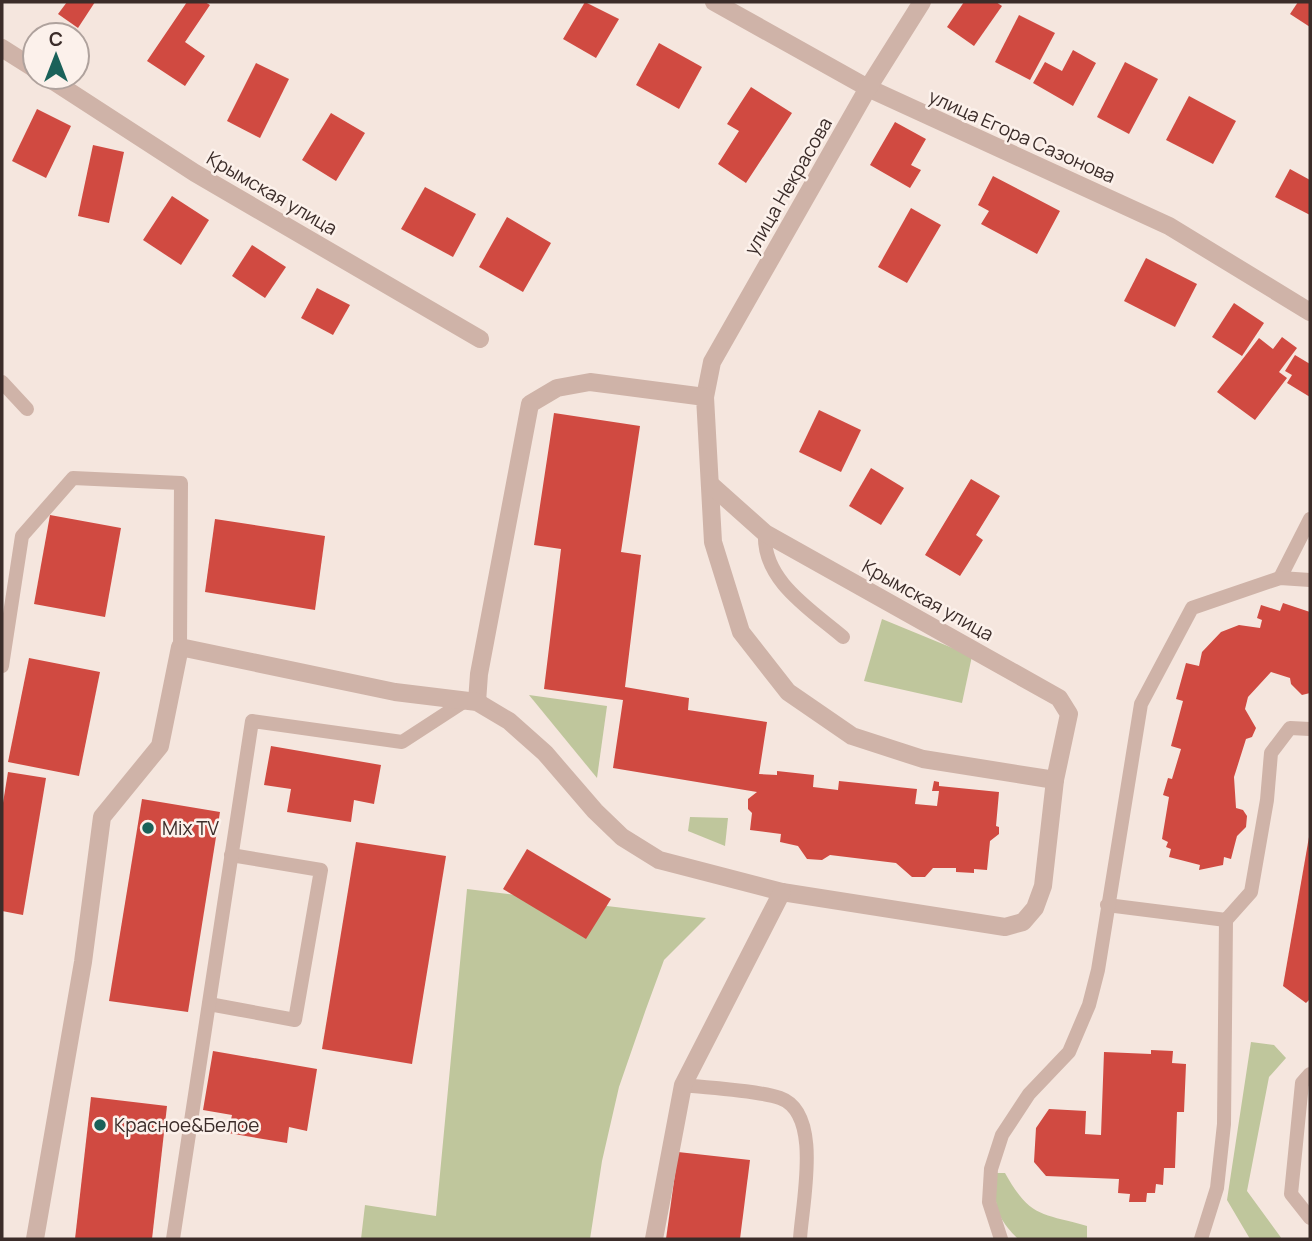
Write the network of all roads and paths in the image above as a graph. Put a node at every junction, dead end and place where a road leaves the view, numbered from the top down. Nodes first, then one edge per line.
1 (714, 2) edge
2 (922, 2) edge
3 (2, 48) edge
4 (21, 60) edge
5 (868, 89) junction
6 (69, 91) edge
7 (1310, 312) edge
8 (480, 339) dead end
9 (2, 382) edge
10 (705, 397) junction
11 (27, 409) dead end
12 (710, 484) junction
13 (1310, 519) edge
14 (765, 533) junction
15 (1280, 578) junction
16 (1310, 580) edge
17 (843, 637) dead end
18 (180, 647) junction
19 (2, 666) edge
20 (471, 701) junction
21 (1310, 729) edge
22 (1055, 780) junction
23 (231, 855) junction
24 (782, 892) junction
25 (1107, 905) junction
26 (1226, 920) junction
27 (209, 1004) junction
28 (1310, 1074) edge
29 (683, 1085) junction
30 (1310, 1218) edge
31 (35, 1239) edge
32 (173, 1239) edge
33 (654, 1239) edge
34 (800, 1239) edge
35 (1001, 1239) edge
36 (1200, 1239) edge

1 - 5 street, улица Егора Сазонова
2 - 5 street, улица Некрасова
3 - 4 street
5 - 7 street, улица Егора Сазонова
5 - 10 street, улица Некрасова
6 - 8 street, Крымская улица
9 - 11 lane
10 - 12 street, улица Некрасова
10 - 20 street
12 - 14 street, Крымская улица
12 - 22 street, улица Некрасова
13 - 15 lane
14 - 17 lane
14 - 22 street, Крымская улица
15 - 16 lane
15 - 25 lane
18 - 19 lane
18 - 20 street
18 - 31 street
20 - 23 lane
20 - 24 street, Крымская улица
21 - 26 lane
22 - 24 street, Крымская улица
23 - 27 lane
23 - 27 lane
24 - 29 street
25 - 26 lane
25 - 35 lane
26 - 36 lane
27 - 32 lane
28 - 30 lane
29 - 33 street
29 - 34 lane

